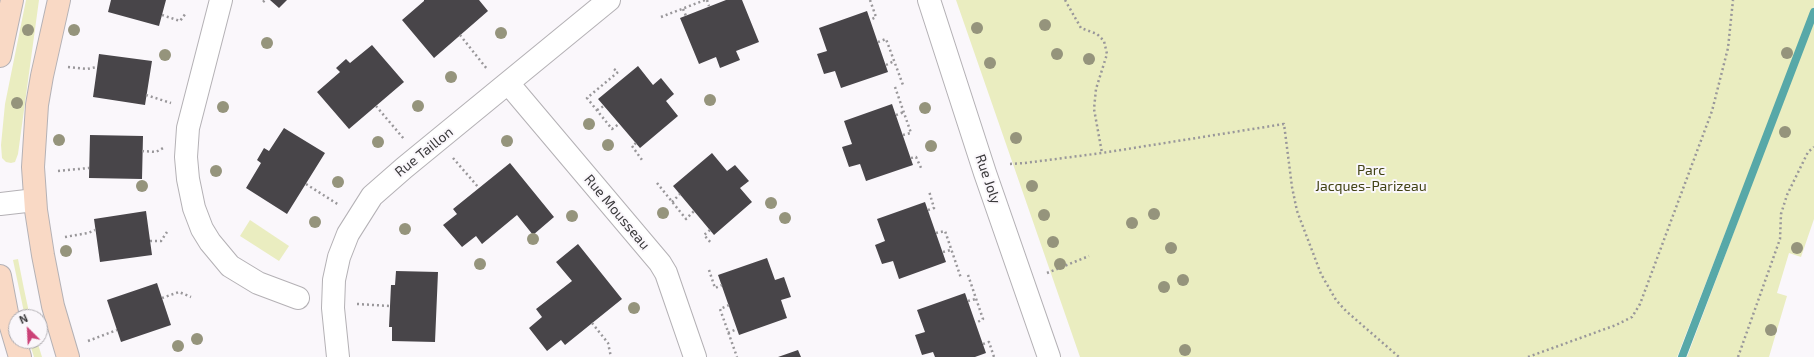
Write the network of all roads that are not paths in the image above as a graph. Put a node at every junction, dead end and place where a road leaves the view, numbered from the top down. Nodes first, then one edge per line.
1 (12, 0) edge
2 (59, 0) edge
3 (221, 0) edge
4 (609, 0) edge
5 (929, 0) edge
6 (0, 56) edge
7 (505, 86) junction
8 (35, 200) junction
9 (0, 204) edge
10 (0, 276) edge
11 (298, 298) dead end
12 (74, 350) edge
13 (20, 357) edge
14 (338, 357) edge
15 (695, 357) edge
16 (1049, 357) edge

1 - 6 main road
2 - 8 main road
3 - 11 street
4 - 7 street, Rue Taillon
5 - 16 street, Rue Joly
7 - 14 street, Rue Taillon
7 - 15 street, Rue Mousseau
8 - 9 street
8 - 12 main road
10 - 13 main road

